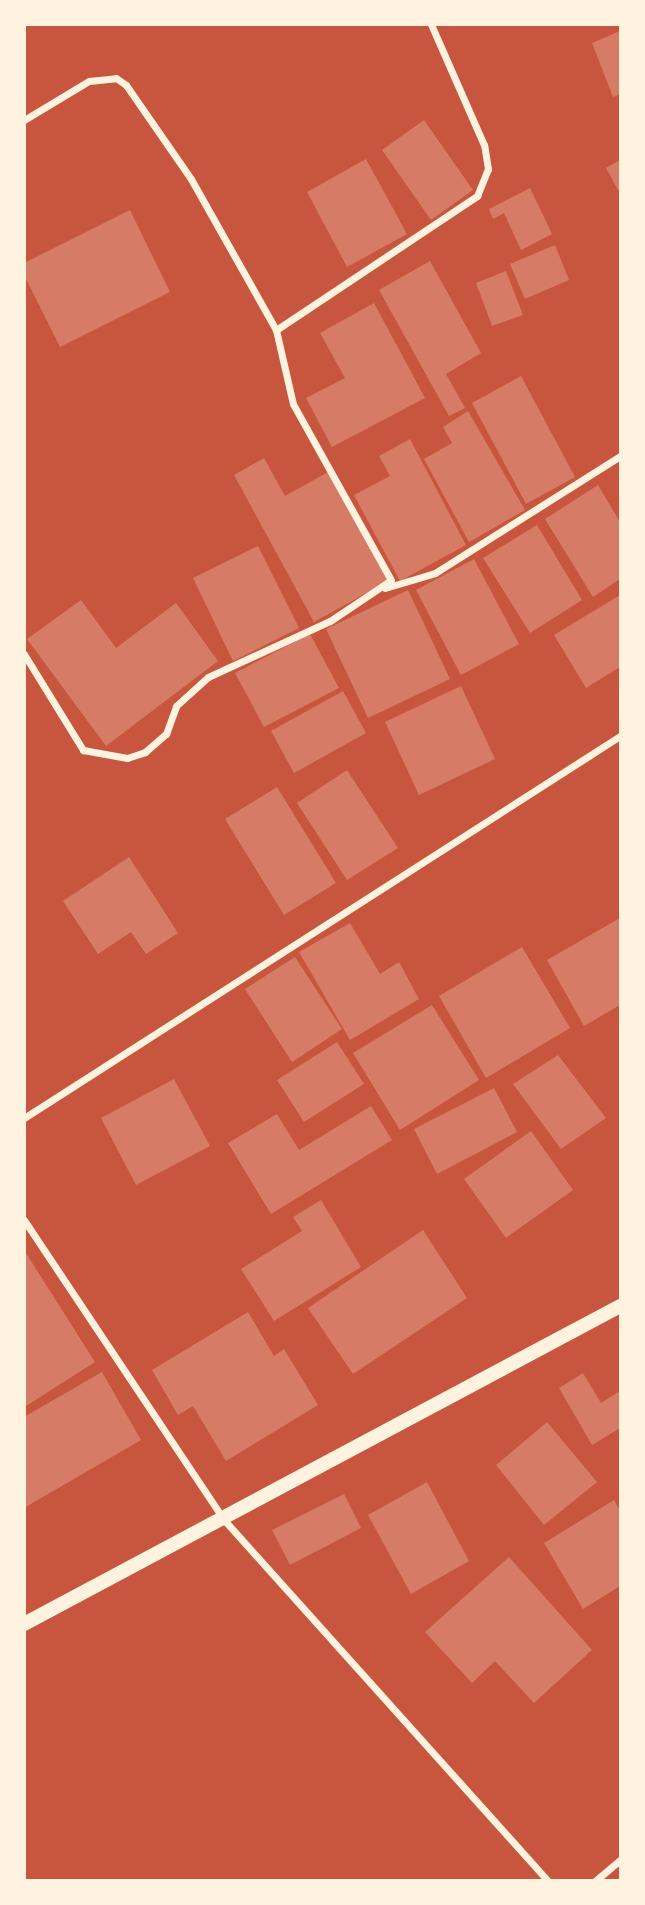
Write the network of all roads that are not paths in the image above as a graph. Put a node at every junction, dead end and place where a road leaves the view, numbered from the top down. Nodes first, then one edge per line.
1 (431, 24) edge
2 (24, 120) edge
3 (276, 330) junction
4 (621, 456) edge
5 (385, 588) junction
6 (24, 654) edge
7 (621, 736) edge
8 (24, 1118) edge
9 (24, 1220) edge
10 (621, 1306) edge
11 (225, 1521) junction
12 (24, 1624) edge
13 (621, 1860) edge
14 (548, 1881) edge
15 (595, 1881) edge

1 - 3 street
2 - 3 street
3 - 5 street
4 - 5 street
5 - 6 street
7 - 8 street
9 - 11 street
10 - 11 main road
11 - 12 main road
11 - 14 street
13 - 15 street

